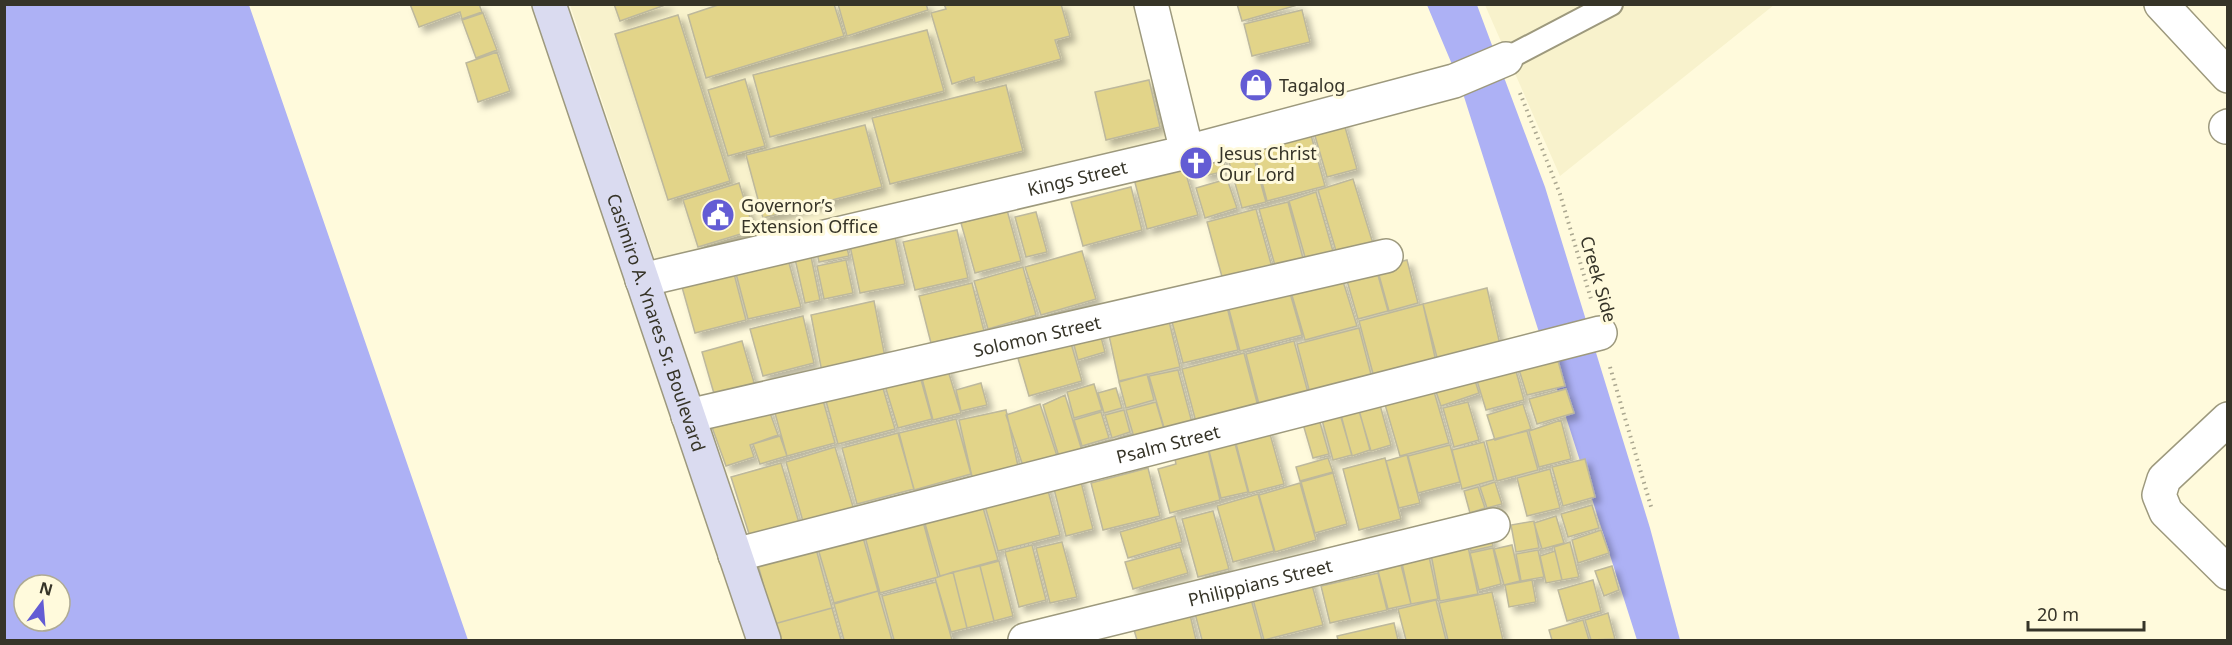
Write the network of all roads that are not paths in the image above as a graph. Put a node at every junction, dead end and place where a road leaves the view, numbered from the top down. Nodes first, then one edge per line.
1 (549, 4) edge
2 (1611, 4) edge
3 (2161, 4) edge
4 (1156, 6) edge
5 (1575, 13) edge
6 (1502, 61) joint
7 (2228, 76) edge
8 (1187, 152) junction
9 (1386, 256) dead end
10 (642, 280) junction
11 (1596, 334) road end
12 (688, 416) junction
13 (2228, 419) edge
14 (1493, 525) dead end
15 (735, 555) junction
16 (2228, 573) edge
17 (764, 640) edge
18 (1026, 640) edge

1 - 10 main road, Casimiro A. Ynares Sr. Boulevard
2 - 5 lane
3 - 7 street
4 - 8 street
5 - 6 lane
6 - 8 street, Kings Street
8 - 10 street, Kings Street
9 - 12 street, Solomon Street
10 - 12 main road, Casimiro A. Ynares Sr. Boulevard
11 - 15 street, Psalm Street
12 - 15 main road, Casimiro A. Ynares Sr. Boulevard
13 - 16 street
14 - 18 street, Philippians Street
15 - 17 main road, Casimiro A. Ynares Sr. Boulevard

